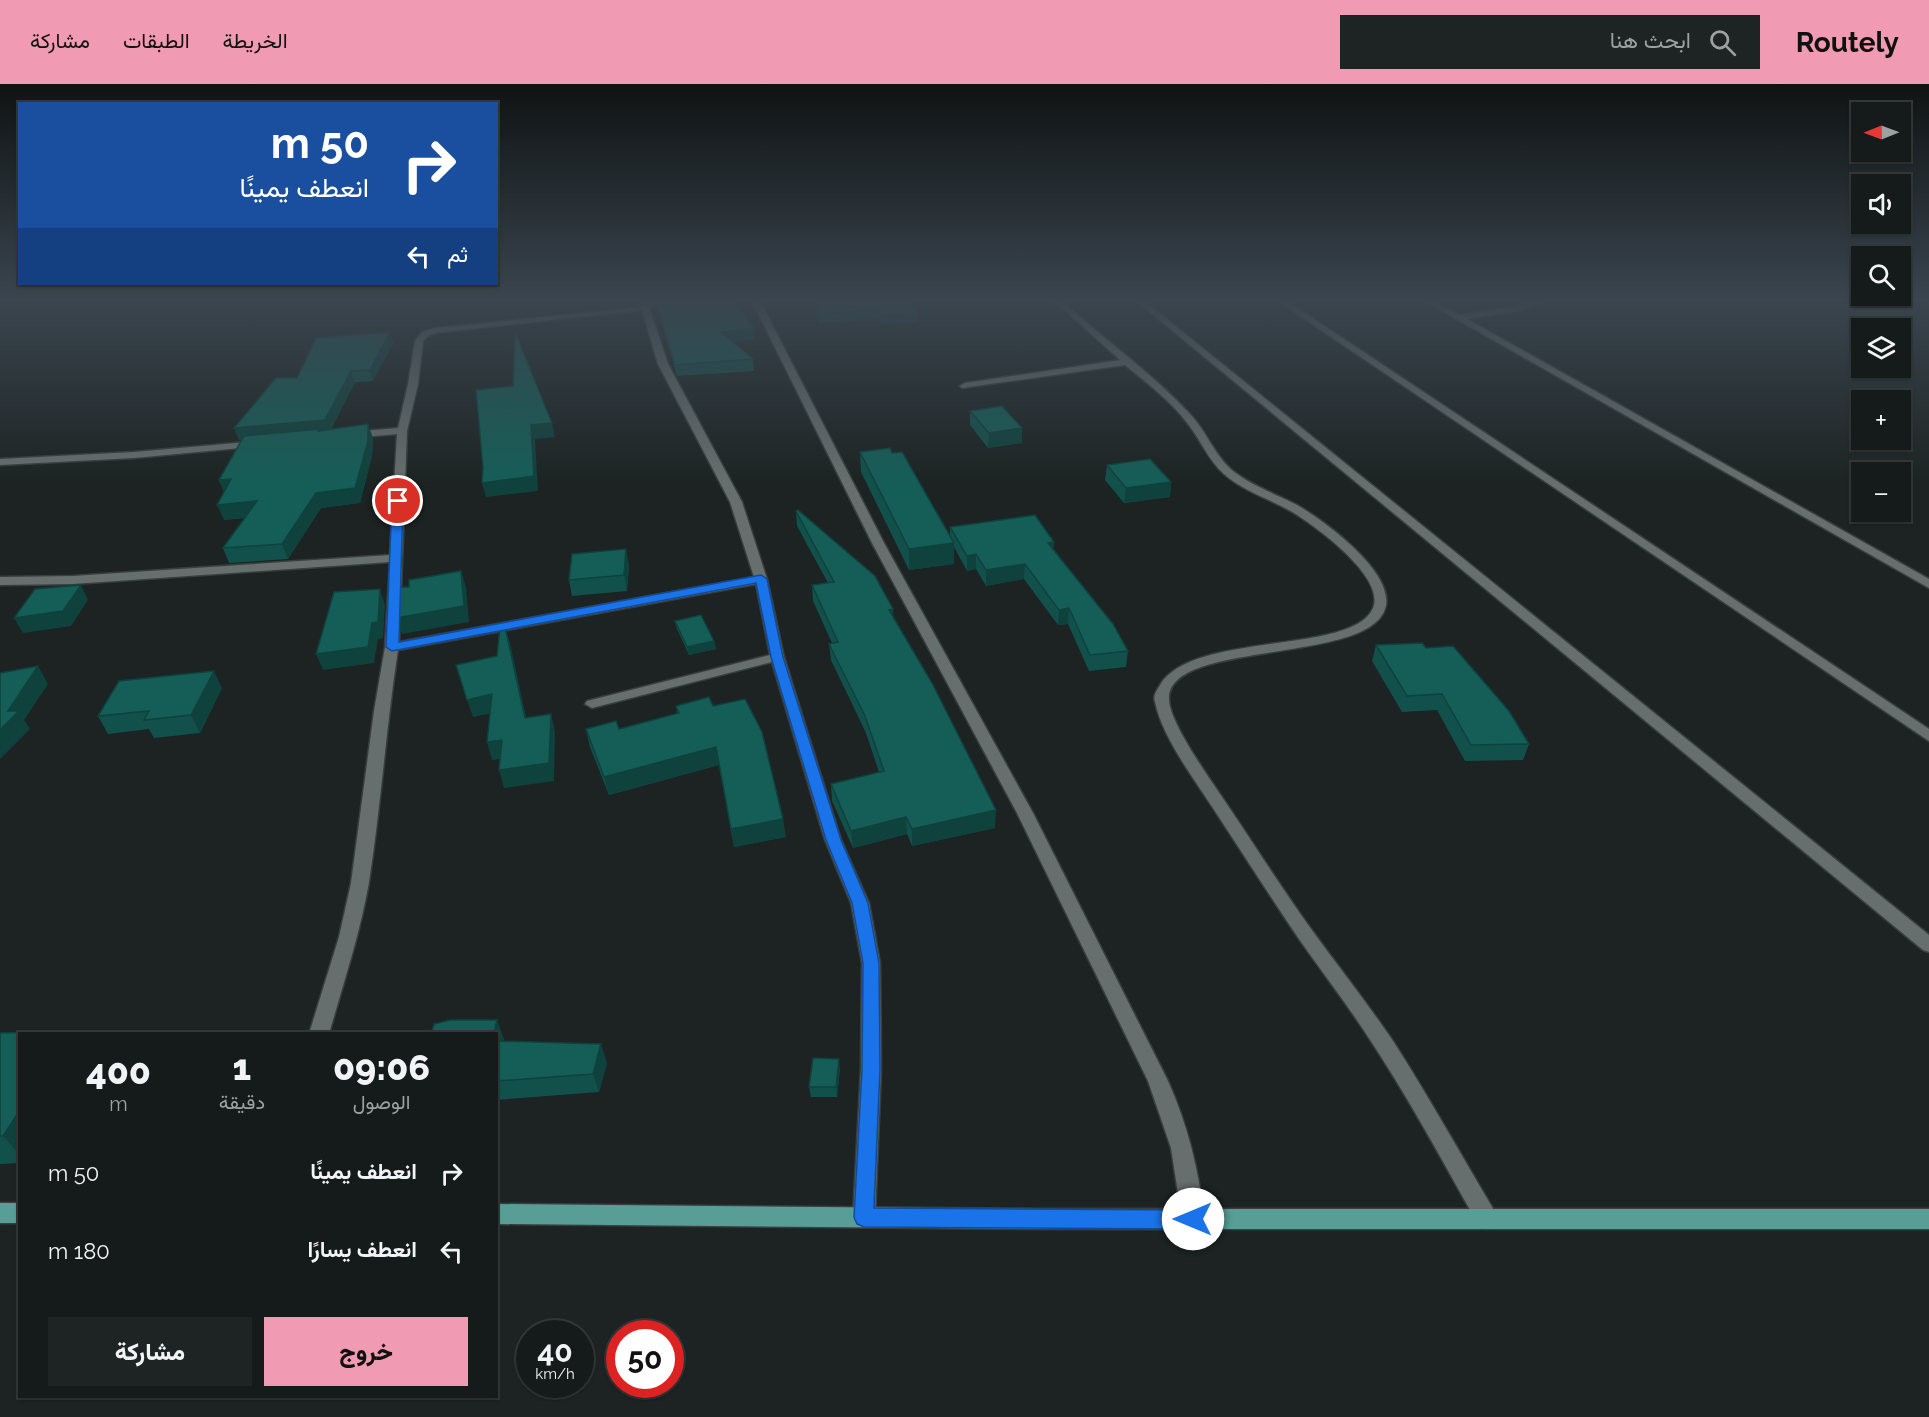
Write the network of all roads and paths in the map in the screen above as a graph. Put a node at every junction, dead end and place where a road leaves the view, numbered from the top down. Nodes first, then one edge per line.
1 (416, 361) edge
2 (662, 361) edge
3 (786, 361) edge
4 (1214, 361) edge
5 (1372, 361) edge
6 (1536, 361) edge
7 (1125, 362) joint
8 (965, 386) dead end
9 (402, 431) junction
10 (344, 436) edge
11 (274, 442) edge
12 (0, 462) edge
13 (395, 558) junction
14 (761, 579) junction
15 (0, 581) edge
16 (1929, 584) edge
17 (392, 647) junction
18 (777, 657) junction
19 (592, 704) dead end
20 (1929, 736) edge
21 (1929, 945) edge
22 (320, 1032) edge
23 (0, 1213) edge
24 (18, 1213) edge
25 (498, 1214) edge
26 (864, 1217) junction
27 (1193, 1219) junction
28 (1486, 1219) junction
29 (1929, 1219) edge

1 - 9 street
2 - 14 street
3 - 27 street
4 - 21 street
5 - 20 street
6 - 16 street
7 - 8 street
7 - 28 street
9 - 10 street
9 - 13 street
11 - 12 street
13 - 15 street
13 - 17 street
14 - 17 street
14 - 18 street
17 - 22 street
18 - 19 street
18 - 26 street
23 - 24 main road
25 - 26 main road
26 - 27 main road
27 - 28 main road
28 - 29 main road

